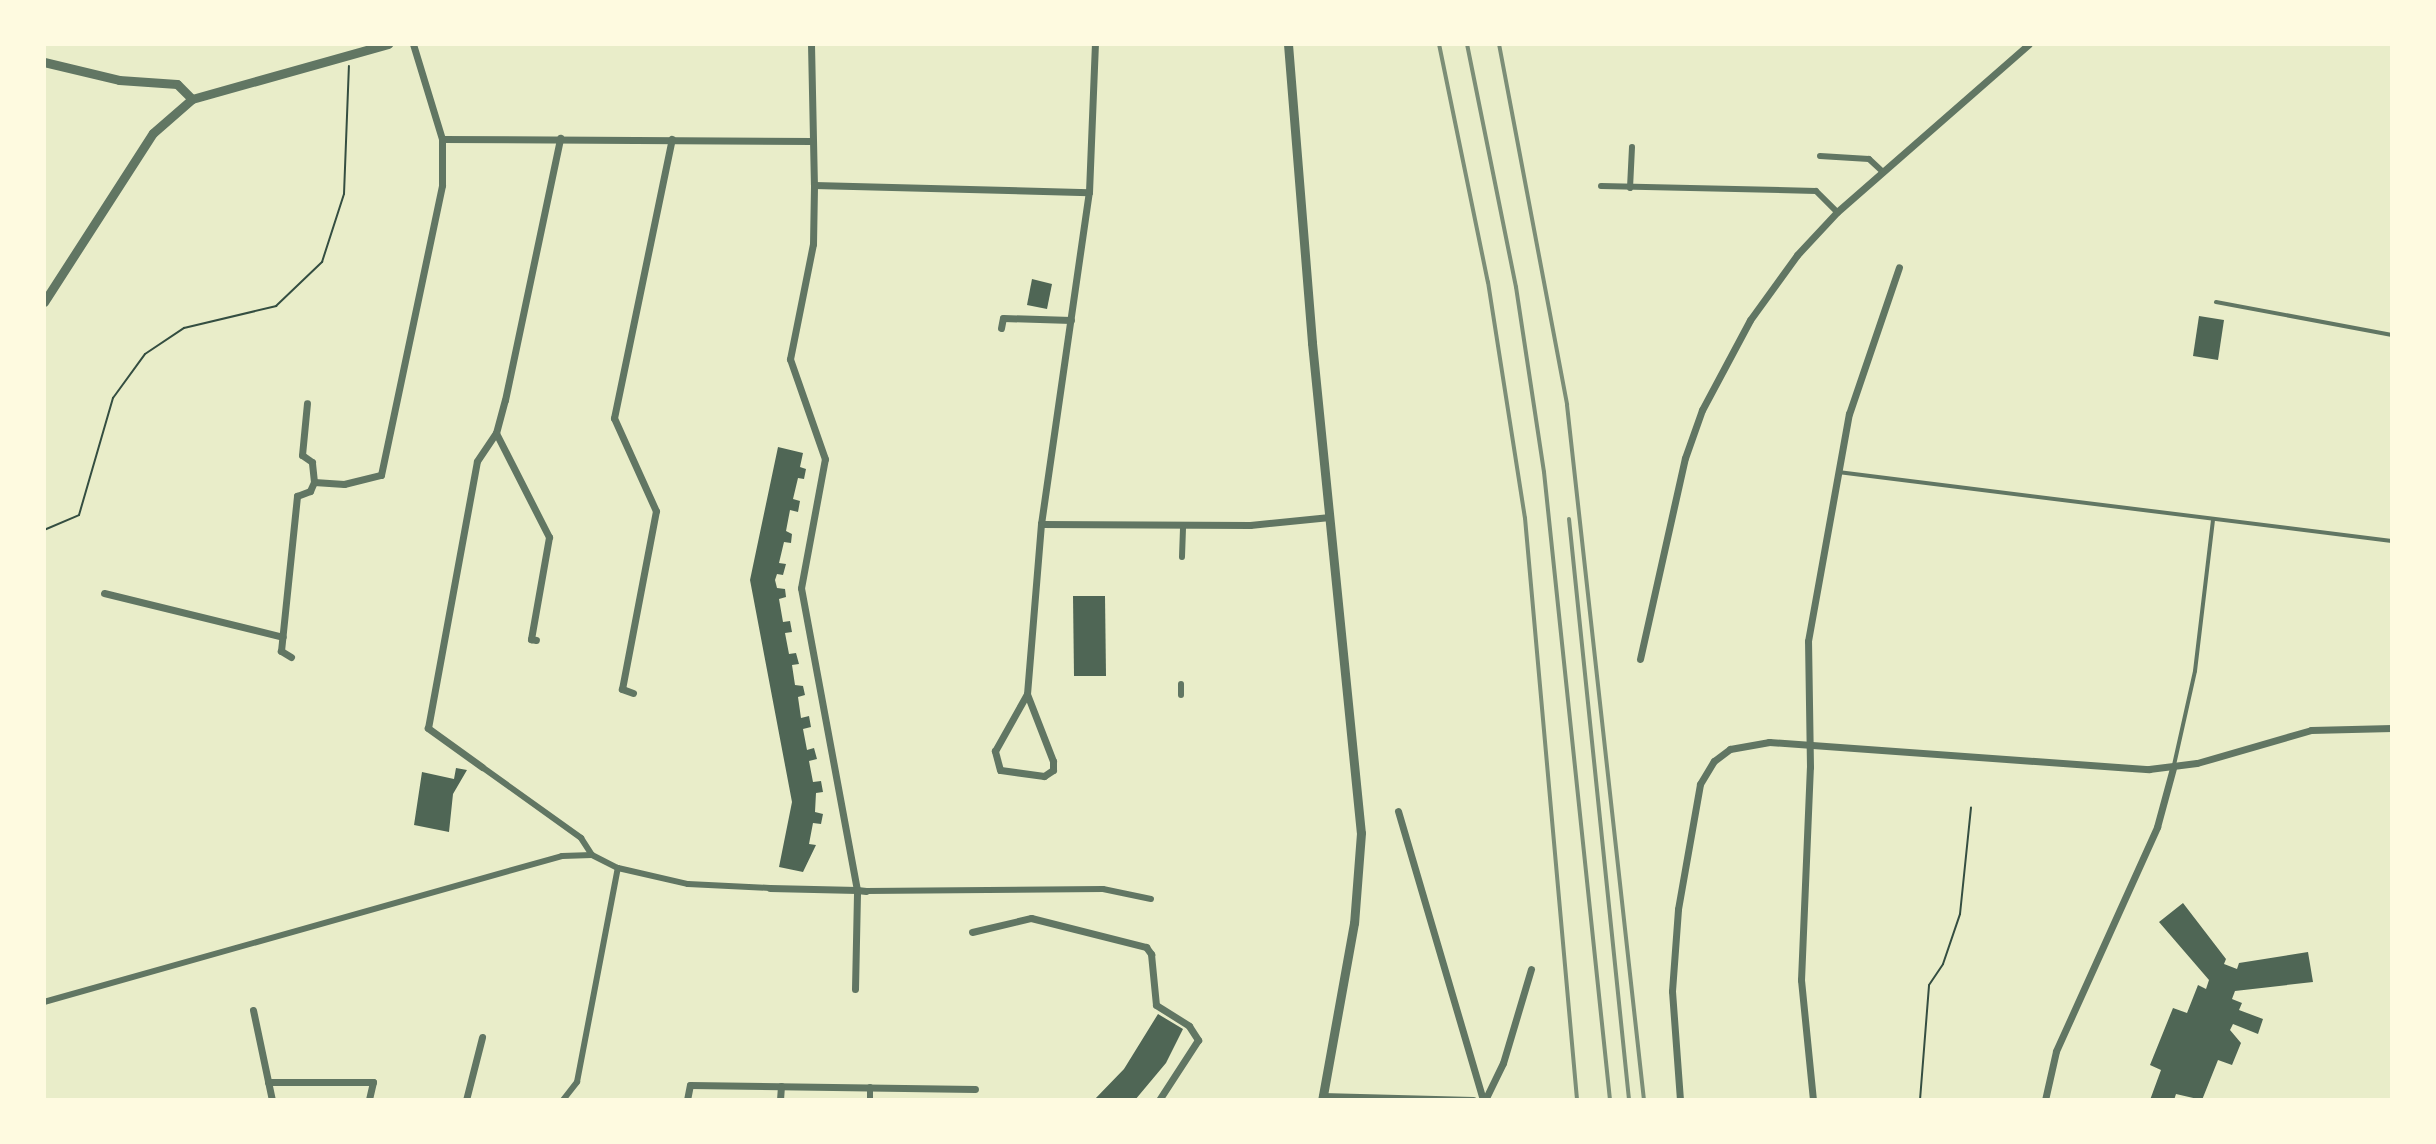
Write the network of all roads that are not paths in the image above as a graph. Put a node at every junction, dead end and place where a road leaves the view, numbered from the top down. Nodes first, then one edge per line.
1 (388, 44) edge
2 (413, 44) edge
3 (811, 44) edge
4 (1095, 44) edge
5 (1288, 44) edge
6 (2029, 44) edge
7 (371, 46) edge
8 (44, 62) edge
9 (192, 99) junction
10 (560, 138) junction
11 (442, 139) junction
12 (672, 139) junction
13 (812, 141) junction
14 (1632, 147) dead end
15 (1820, 156) dead end
16 (1881, 170) junction
17 (814, 185) junction
18 (1601, 186) dead end
19 (1630, 188) junction
20 (1089, 192) junction
21 (1837, 212) junction
22 (1899, 267) dead end
23 (44, 302) edge
24 (2216, 302) dead end
25 (1071, 320) junction
26 (1001, 328) dead end
27 (2392, 335) edge
28 (307, 403) dead end
29 (496, 433) junction
30 (1838, 472) junction
31 (314, 482) junction
32 (1330, 517) junction
33 (2213, 520) junction
34 (1041, 524) junction
35 (1183, 526) junction
36 (2392, 541) edge
37 (1182, 557) dead end
38 (104, 593) dead end
39 (283, 637) junction
40 (536, 640) dead end
41 (291, 657) dead end
42 (1640, 659) dead end
43 (1181, 684) dead end
44 (633, 693) dead end
45 (1027, 694) junction
46 (1181, 695) dead end
47 (2392, 728) edge
48 (1809, 745) junction
49 (482, 767) joint
50 (2173, 768) junction
51 (1398, 811) dead end
52 (592, 855) junction
53 (618, 868) junction
54 (770, 888) joint
55 (861, 891) junction
56 (1151, 899) dead end
57 (972, 932) dead end
58 (1531, 969) dead end
59 (855, 989) dead end
60 (44, 1002) edge
61 (253, 1010) dead end
62 (482, 1037) dead end
63 (268, 1082) junction
64 (781, 1086) junction
65 (870, 1087) junction
66 (975, 1089) dead end
67 (1322, 1098) edge
68 (272, 1100) edge
69 (369, 1100) edge
70 (466, 1100) edge
71 (563, 1100) edge
72 (687, 1100) edge
73 (780, 1100) edge
74 (870, 1100) edge
75 (1159, 1100) edge
76 (1473, 1100) edge
77 (1484, 1100) edge
78 (1680, 1100) edge
79 (1813, 1100) edge
80 (2045, 1100) edge

1 - 7 street
2 - 11 street
3 - 13 street
4 - 20 street
5 - 32 street
6 - 16 street
7 - 9 street
8 - 9 street
9 - 23 street
10 - 11 street
10 - 12 street
10 - 29 street
11 - 31 street
12 - 13 street
12 - 44 street
13 - 17 street
14 - 19 street
15 - 16 street
16 - 21 street
17 - 20 street
17 - 55 street
18 - 19 street
19 - 21 street
20 - 25 street
21 - 42 street
22 - 30 street
24 - 27 lane
25 - 26 street
25 - 34 street
28 - 31 street
29 - 40 street
29 - 49 street
30 - 33 lane
30 - 48 street
31 - 39 street
32 - 35 street
32 - 67 street
33 - 36 lane
33 - 50 lane
34 - 35 street
34 - 45 street
35 - 37 street
38 - 39 street
39 - 41 street
43 - 46 street
45 - 45 street
47 - 50 street
48 - 50 street
48 - 78 street
48 - 79 street
49 - 52 street
50 - 80 street
51 - 77 street
52 - 53 street
52 - 60 street
53 - 54 street
53 - 71 street
54 - 55 street
55 - 56 street
55 - 59 street
57 - 75 street
58 - 77 street
61 - 63 street
62 - 70 street
63 - 68 street
63 - 69 street
64 - 65 street
64 - 72 street
64 - 73 street
65 - 66 street
65 - 74 street
67 - 76 street

